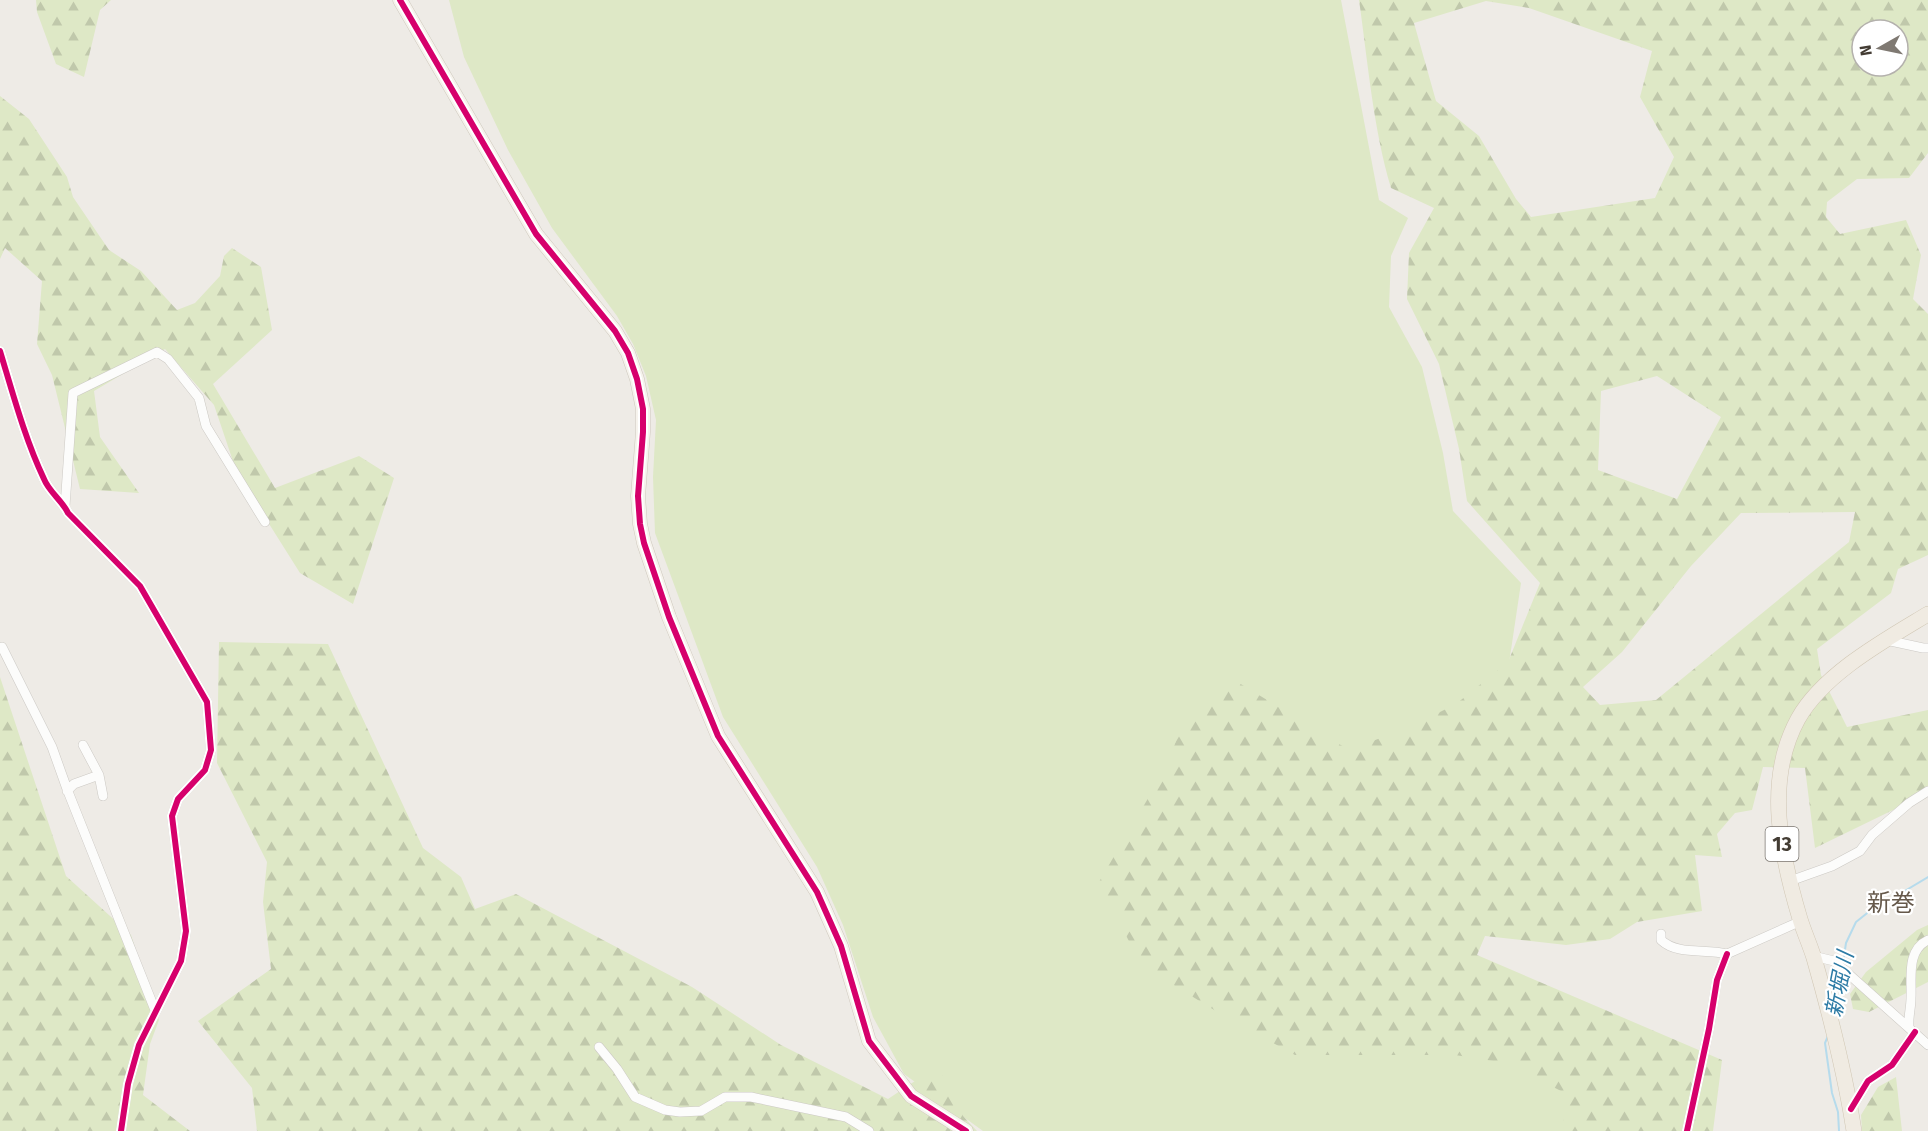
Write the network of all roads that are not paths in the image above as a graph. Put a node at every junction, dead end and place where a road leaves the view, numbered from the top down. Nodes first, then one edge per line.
1 (400, 0) edge
2 (0, 351) edge
3 (65, 506) junction
4 (265, 522) dead end
5 (1928, 614) edge
6 (1886, 640) junction
7 (0, 648) edge
8 (1928, 648) edge
9 (83, 745) dead end
10 (99, 775) junction
11 (1928, 790) edge
12 (67, 791) junction
13 (103, 796) dead end
14 (1790, 881) junction
15 (1801, 921) junction
16 (1661, 934) dead end
17 (1928, 940) edge
18 (1727, 954) junction
19 (1813, 956) junction
20 (155, 1010) junction
21 (1912, 1030) junction
22 (1928, 1045) edge
23 (599, 1047) dead end
24 (1851, 1109) junction
25 (962, 1130) edge
26 (121, 1131) edge
27 (869, 1131) edge
28 (1687, 1131) edge
29 (1854, 1131) edge

1 - 25 street
2 - 3 street
3 - 4 street
3 - 20 street
5 - 6 main road, 13
6 - 8 street
6 - 14 main road, 13
7 - 12 street
9 - 10 street
10 - 12 street
10 - 13 street
11 - 14 street
12 - 20 street
14 - 15 main road, 13
15 - 18 street
15 - 19 main road, 13
16 - 18 street
17 - 21 street
18 - 28 street
19 - 21 street
19 - 24 main road, 13
20 - 26 street
21 - 22 street
21 - 24 street
23 - 27 street
24 - 29 main road, 13

